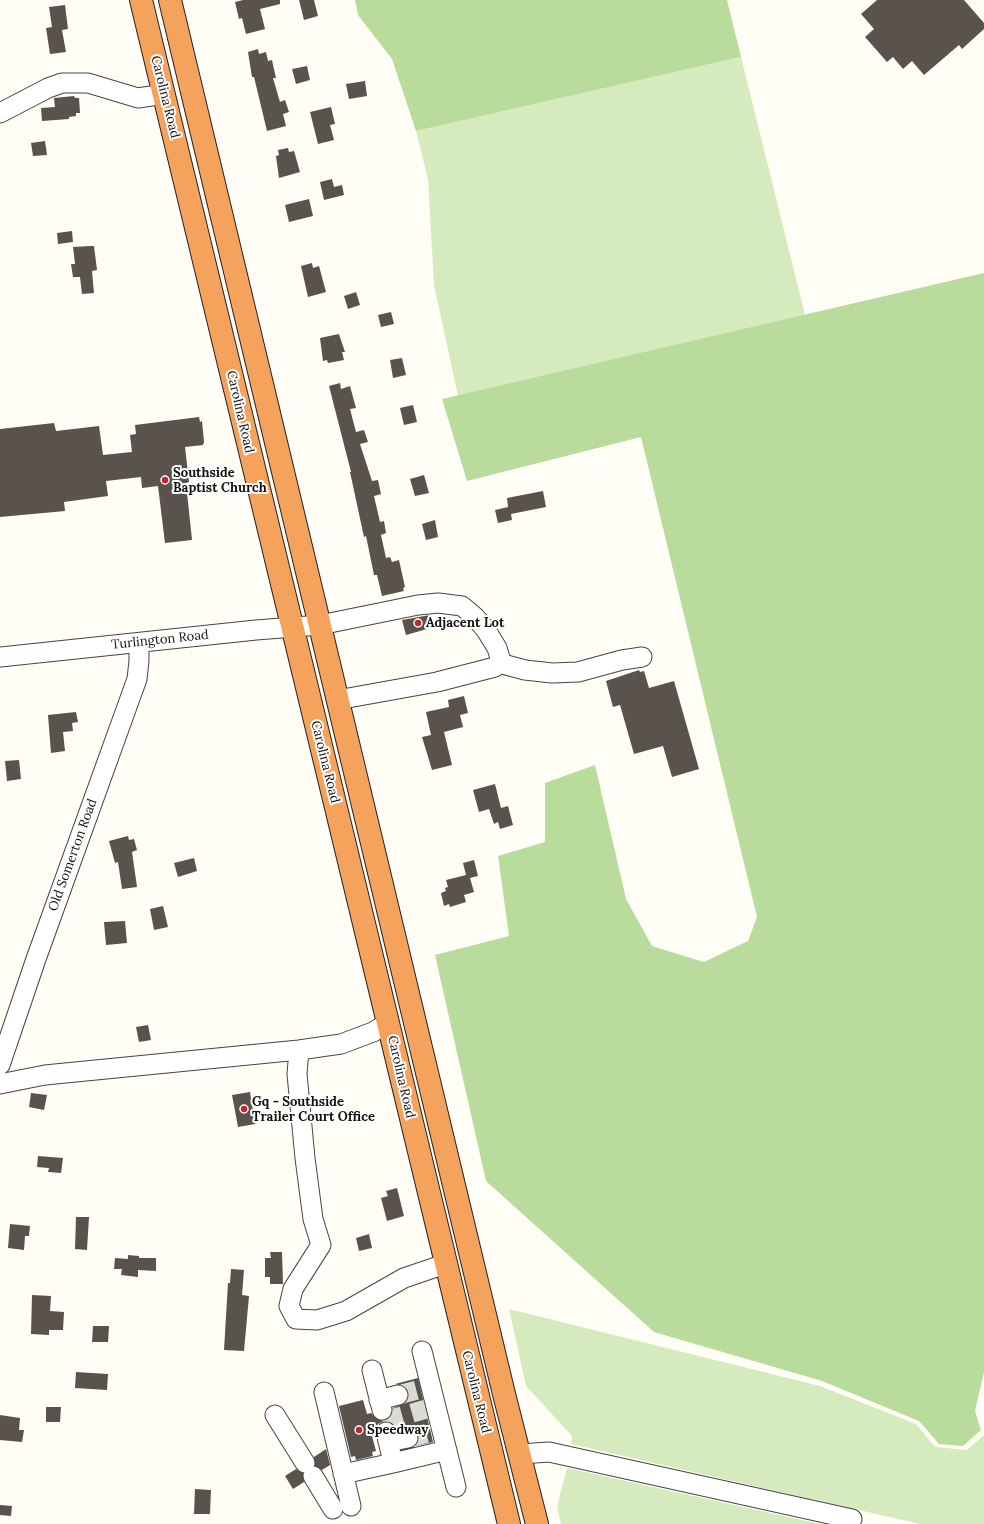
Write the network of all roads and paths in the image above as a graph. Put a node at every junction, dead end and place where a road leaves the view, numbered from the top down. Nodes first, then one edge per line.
1 (141, 0) edge
2 (170, 0) edge
3 (164, 94) junction
4 (0, 113) edge
5 (320, 625) junction
6 (292, 627) junction
7 (139, 643) junction
8 (642, 657) dead end
9 (0, 658) edge
10 (499, 663) junction
11 (337, 700) junction
12 (388, 1023) junction
13 (300, 1050) junction
14 (0, 1065) edge
15 (0, 1084) edge
16 (445, 1264) junction
17 (422, 1351) dead end
18 (372, 1370) dead end
19 (324, 1392) dead end
20 (398, 1395) tunnel mouth
21 (275, 1415) dead end
22 (408, 1438) tunnel mouth
23 (447, 1450) junction
24 (393, 1463) junction
25 (522, 1463) junction
26 (343, 1474) junction
27 (497, 1478) junction
28 (456, 1487) dead end
29 (852, 1519) dead end
30 (509, 1524) edge
31 (537, 1524) edge

1 - 3 highway, Carolina Road
2 - 5 highway, Carolina Road
3 - 4 street
3 - 6 highway, Carolina Road
5 - 6 street, Turlington Road
5 - 10 street, Turlington Road
5 - 11 highway, Carolina Road
6 - 7 street, Turlington Road
6 - 12 highway, Carolina Road
7 - 9 street, Turlington Road
7 - 14 street, Old Somerton Road
8 - 10 street
10 - 11 street
11 - 25 highway, Carolina Road
12 - 13 street
12 - 16 highway, Carolina Road
13 - 15 street
13 - 16 street
16 - 27 highway, Carolina Road
17 - 23 street
18 - 20 street
19 - 26 street
21 - 26 street
22 - 24 street
23 - 24 street
23 - 28 street
24 - 26 street
25 - 27 highway
25 - 29 street
25 - 31 highway, Carolina Road
27 - 30 highway, Carolina Road

